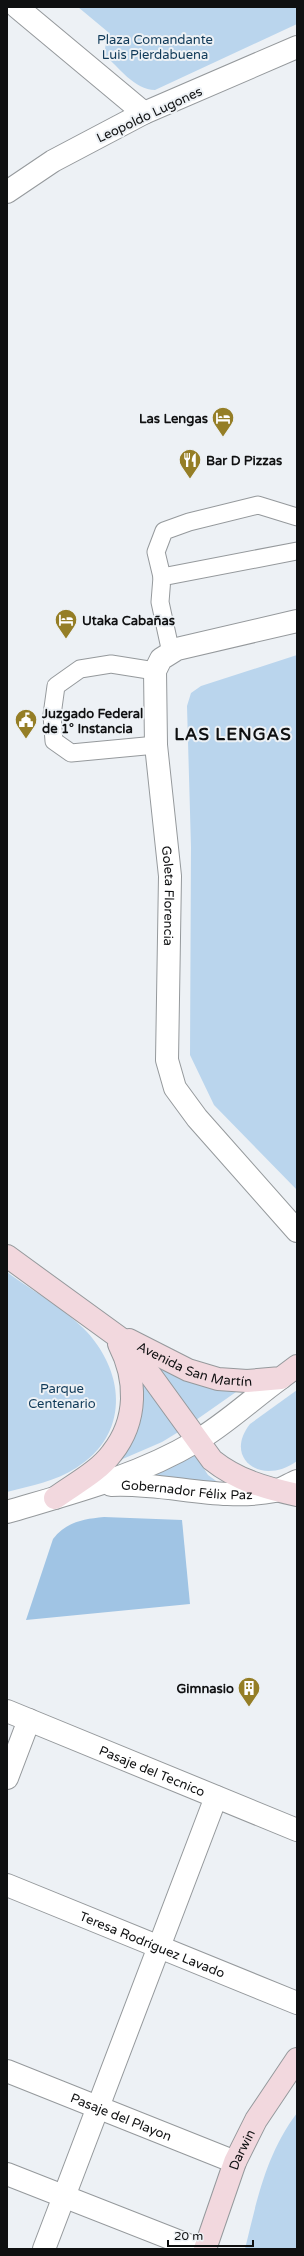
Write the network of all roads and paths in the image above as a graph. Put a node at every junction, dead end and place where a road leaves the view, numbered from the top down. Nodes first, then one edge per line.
1 (17, 7) edge
2 (297, 47) edge
3 (144, 113) junction
4 (7, 192) edge
5 (297, 517) edge
6 (297, 551) edge
7 (162, 577) junction
8 (297, 621) edge
9 (170, 653) junction
10 (155, 671) junction
11 (156, 745) junction
12 (295, 1232) edge
13 (7, 1256) edge
14 (113, 1332) junction
15 (289, 1372) edge
16 (197, 1441) junction
17 (297, 1481) edge
18 (98, 1485) junction
19 (276, 1491) junction
20 (297, 1495) edge
21 (54, 1498) junction
22 (7, 1512) edge
23 (7, 1711) edge
24 (30, 1720) junction
25 (7, 1778) edge
26 (216, 1797) junction
27 (297, 1830) edge
28 (7, 1885) edge
29 (159, 1947) junction
30 (297, 2003) edge
31 (297, 2059) edge
32 (7, 2071) edge
33 (98, 2108) junction
34 (235, 2162) junction
35 (7, 2174) edge
36 (64, 2196) junction
37 (44, 2249) edge
38 (198, 2249) edge
39 (205, 2249) edge

1 - 3 street
2 - 3 street, Leopoldo Lugones
3 - 4 street, Leopoldo Lugones
5 - 7 lane
6 - 7 lane
7 - 9 lane
8 - 9 street
9 - 10 street
10 - 11 street, Goleta Florencia
10 - 11 lane
11 - 12 street, Goleta Florencia
13 - 14 main road, Avenida San Martín
14 - 15 main road, Avenida San Martín
14 - 16 main road, Avenida San Martín
14 - 21 main road
15 - 16 street, Gobernador Félix Paz
16 - 18 street, Gobernador Félix Paz
16 - 19 main road, Gobernador Félix Paz
17 - 19 street, Gobernador Félix Paz
18 - 19 street, Gobernador Félix Paz
18 - 21 street, Gobernador Félix Paz
19 - 20 main road
21 - 22 street, Gobernador Félix Paz
23 - 24 street, Pasaje del Tecnico
24 - 25 street
24 - 26 street, Pasaje del Tecnico
26 - 27 street, Pasaje del Tecnico
26 - 29 street
28 - 29 street, Teresa Rodríguez Lavado
29 - 30 street, Teresa Rodríguez Lavado
29 - 33 street
31 - 34 main road, Darwin
32 - 33 street, Pasaje del Playon
33 - 34 street, Pasaje del Playon
33 - 36 street
34 - 39 main road, Darwin
35 - 36 street
36 - 37 street
36 - 38 street

